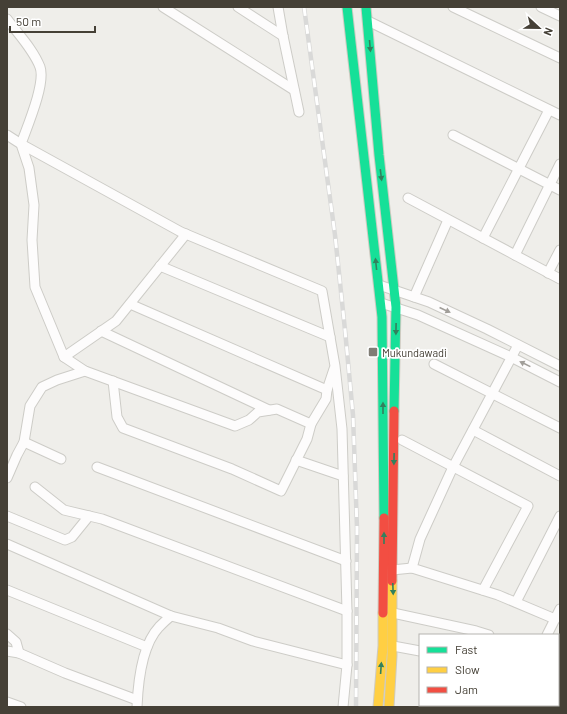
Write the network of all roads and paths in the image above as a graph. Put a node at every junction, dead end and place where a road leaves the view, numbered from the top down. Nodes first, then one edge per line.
1 (163, 7) edge
2 (238, 7) edge
3 (278, 7) edge
4 (347, 7) edge
5 (366, 7) edge
6 (453, 7) edge
7 (542, 7) edge
8 (560, 16) edge
9 (7, 19) edge
10 (368, 21) junction
11 (283, 36) junction
12 (560, 58) edge
13 (294, 90) junction
14 (549, 110) junction
15 (299, 112) dead end
16 (560, 115) edge
17 (7, 135) edge
18 (453, 135) dead end
19 (22, 144) junction
20 (560, 164) edge
21 (519, 169) junction
22 (550, 184) junction
23 (560, 190) edge
24 (408, 198) dead end
25 (448, 220) junction
26 (186, 234) junction
27 (483, 238) junction
28 (560, 250) edge
29 (515, 255) junction
30 (160, 266) junction
31 (548, 273) junction
32 (560, 279) edge
33 (378, 285) junction
34 (395, 290) junction
35 (414, 298) junction
36 (381, 303) junction
37 (130, 304) junction
38 (396, 307) junction
39 (101, 331) junction
40 (330, 337) junction
41 (518, 345) junction
42 (64, 357) junction
43 (511, 358) junction
44 (434, 364) dead end
45 (335, 366) junction
46 (560, 366) edge
47 (85, 371) junction
48 (113, 381) junction
49 (560, 382) edge
50 (327, 390) junction
51 (493, 393) junction
52 (269, 410) junction
53 (311, 424) junction
54 (560, 428) edge
55 (473, 430) junction
56 (402, 440) dead end
57 (24, 442) junction
58 (61, 459) dead end
59 (296, 460) junction
60 (97, 467) dead end
61 (453, 467) junction
62 (343, 476) junction
63 (560, 476) edge
64 (7, 478) edge
65 (35, 487) dead end
66 (7, 516) edge
67 (90, 516) junction
68 (560, 516) edge
69 (7, 544) edge
70 (346, 560) junction
71 (412, 568) junction
72 (392, 570) junction
73 (7, 590) edge
74 (483, 590) junction
75 (516, 602) junction
76 (347, 611) junction
77 (393, 613) junction
78 (558, 614) edge
79 (171, 616) junction
80 (7, 634) edge
81 (486, 634) edge
82 (548, 634) edge
83 (393, 646) junction
84 (147, 647) junction
85 (7, 651) edge
86 (419, 651) edge
87 (20, 653) junction
88 (346, 665) junction
89 (7, 702) edge
90 (137, 704) edge
91 (21, 707) edge
92 (343, 707) edge
93 (378, 707) edge
94 (389, 707) edge

1 - 13 street
2 - 11 street
3 - 11 street
33 -> 4 street
5 - 10 street
6 - 12 street
7 - 8 street
9 - 19 street
10 - 14 street
10 -> 34 street
11 - 13 street
13 - 15 street
14 - 16 street
14 - 21 street
17 - 19 street
18 - 21 street
19 - 26 street
19 - 42 street
20 - 22 street
21 - 22 street
21 - 27 street
22 - 23 street
22 - 29 street
24 - 25 street
25 - 27 street
25 - 35 street
26 - 30 street
26 - 40 street
27 - 29 street
28 - 31 street
29 - 31 street
30 - 37 street
30 - 40 street
31 - 32 street
33 - 34 street
33 - 36 street
34 - 35 street
34 - 38 street
35 -> 41 street
36 - 38 street
93 -> 36 street
37 - 39 street
37 - 50 street
38 - 43 street
38 -> 72 street
39 - 42 street
39 - 52 street
40 - 45 street
41 - 43 street
41 - 46 street
42 - 47 street
49 -> 43 street
43 - 51 street
44 - 51 street
45 - 50 street
45 - 62 street
47 - 48 street
47 - 57 street
48 - 52 street
48 - 59 street
50 - 53 street
51 - 54 street
51 - 55 street
52 - 53 street
53 - 59 street
55 - 61 street
55 - 63 street
56 - 61 street
57 - 58 street
57 - 64 street
59 - 62 street
60 - 70 street
61 - 71 street
61 - 74 street
62 - 70 street
65 - 67 street
66 - 67 street
67 - 76 street
68 - 75 street
69 - 79 street
70 - 76 street
71 - 72 street
71 - 74 street
72 -> 77 street
73 - 84 street
74 - 75 street
75 - 78 street
76 - 88 street
77 - 81 street
77 - 83 street
78 - 82 street
79 - 84 street
79 - 88 street
80 - 87 street
83 - 86 street
83 - 94 street
84 - 90 street
85 - 87 street
87 - 90 street
88 - 92 street
89 - 91 street

